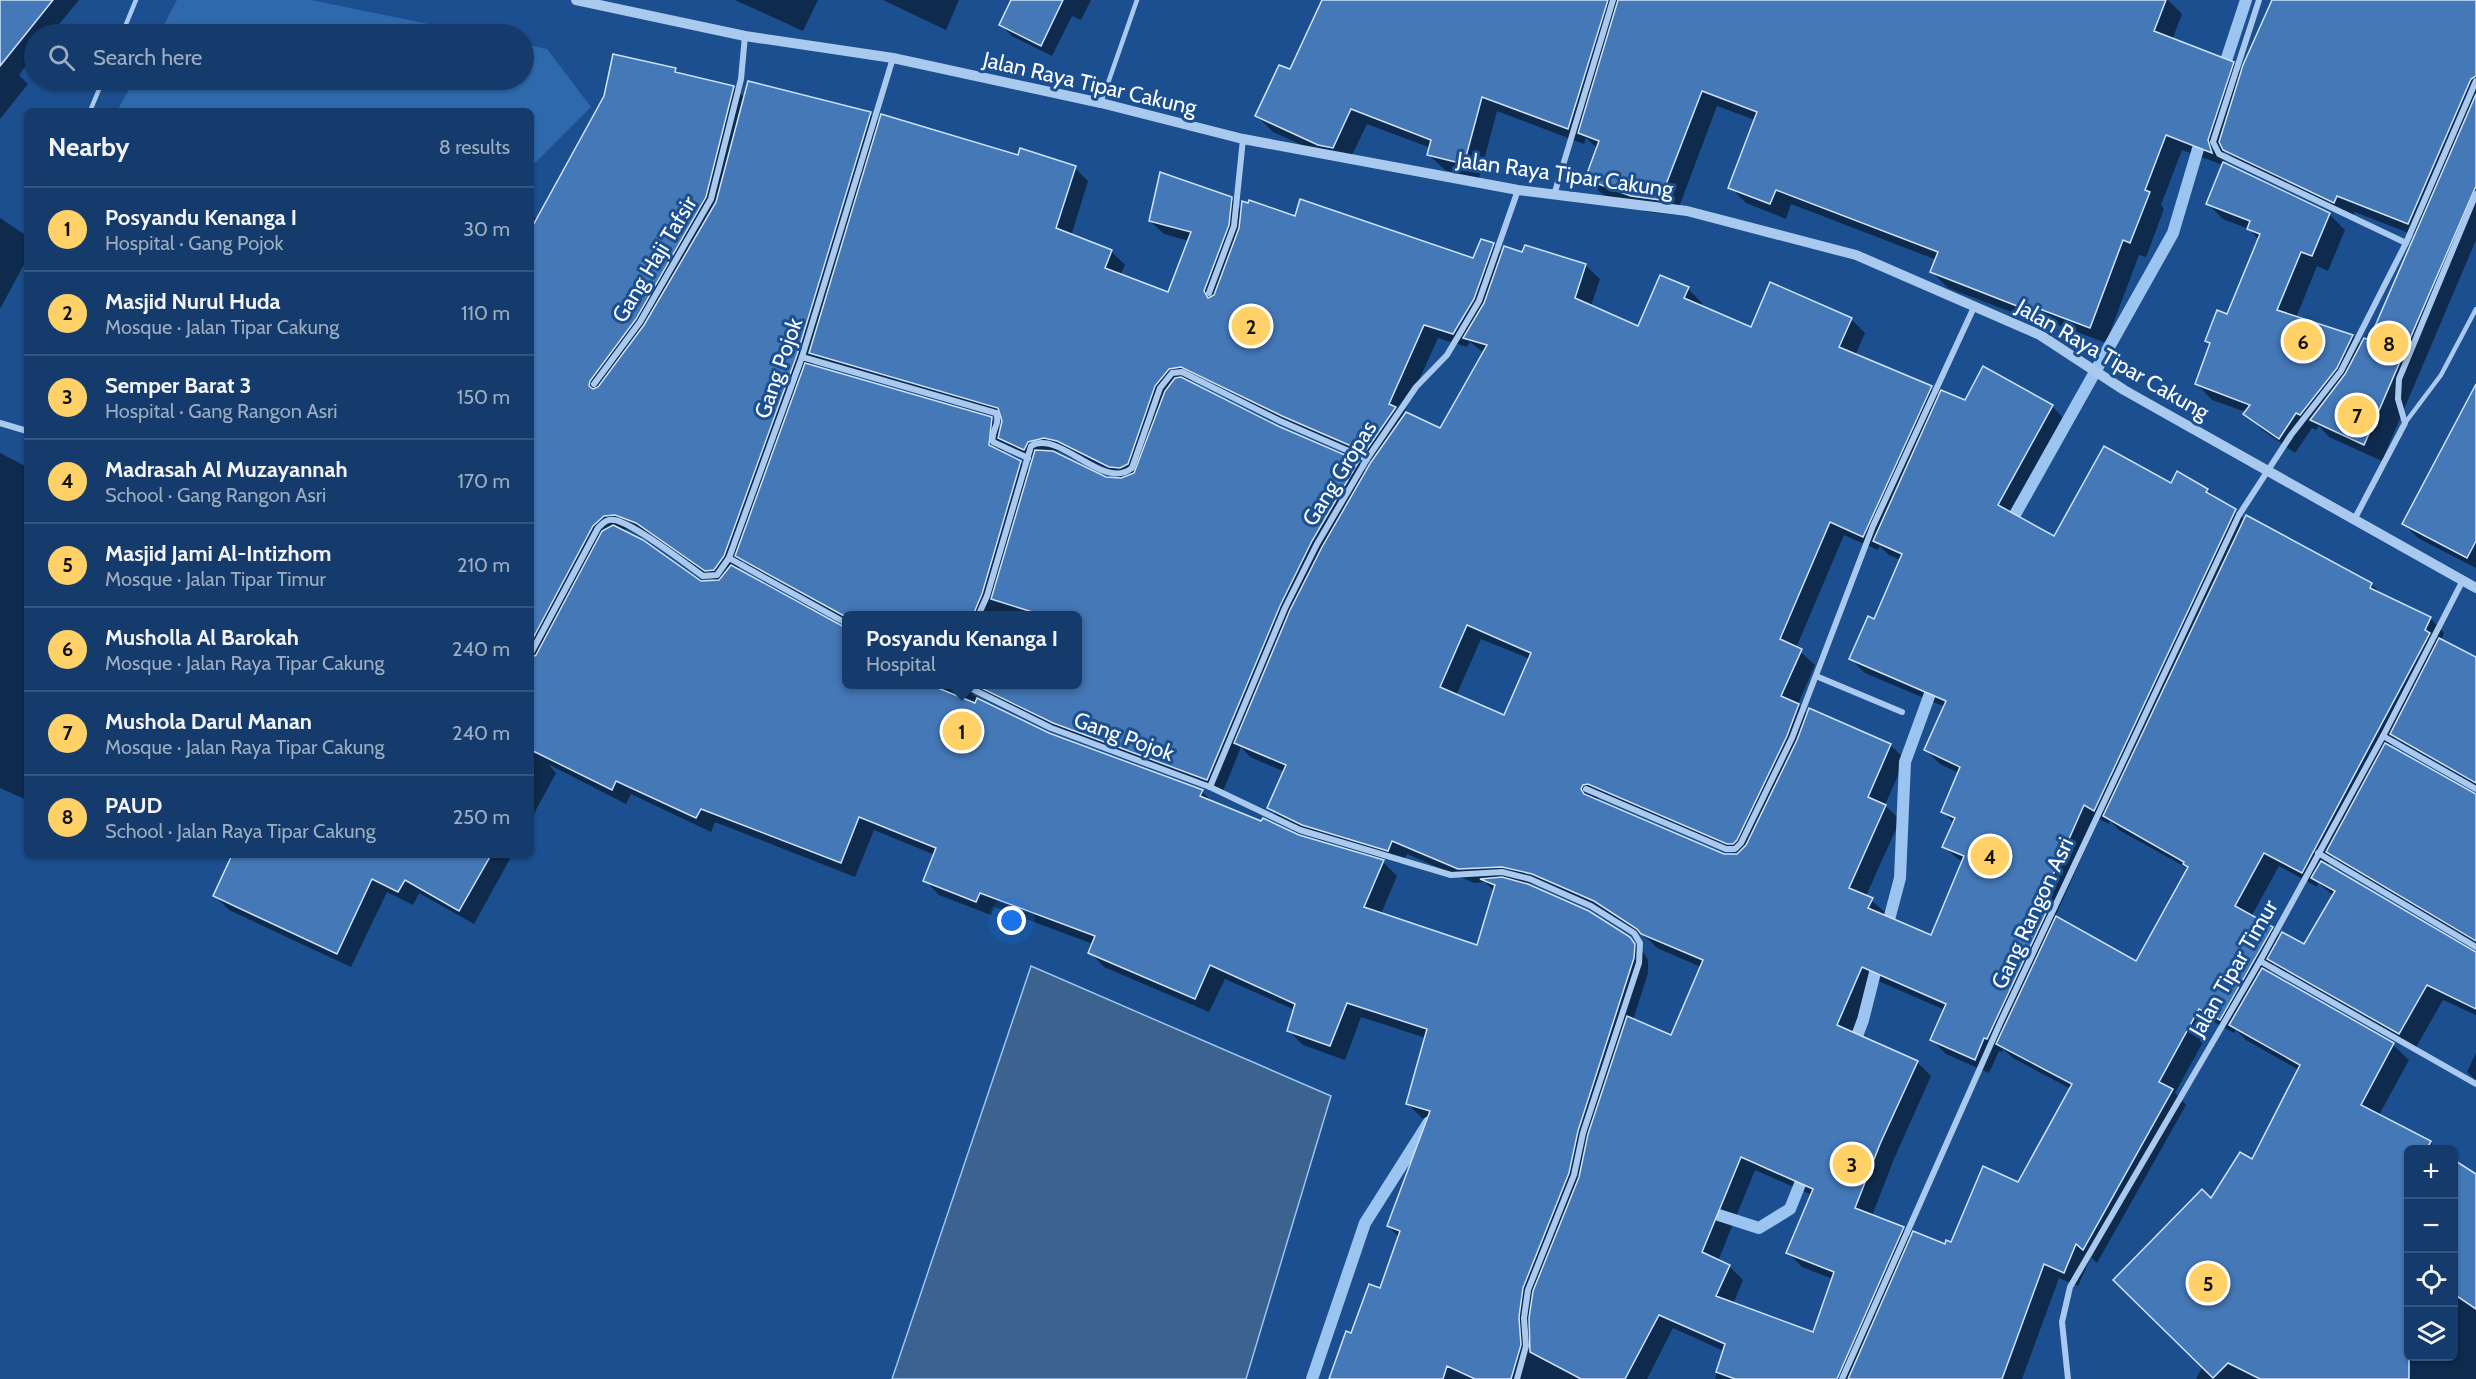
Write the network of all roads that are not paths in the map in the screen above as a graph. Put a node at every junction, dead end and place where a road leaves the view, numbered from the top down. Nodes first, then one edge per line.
1 (136, 0) edge
2 (576, 0) edge
3 (1137, 0) edge
4 (1613, 0) edge
5 (2259, 0) edge
6 (126, 24) edge
7 (746, 36) junction
8 (893, 58) junction
9 (2476, 81) edge
10 (99, 90) edge
11 (1101, 103) junction
12 (91, 108) edge
13 (1244, 139) junction
14 (1518, 190) junction
15 (2476, 194) edge
16 (1553, 195) junction
17 (2406, 243) junction
18 (1209, 293) dead end
19 (1976, 305) junction
20 (2476, 309) edge
21 (802, 357) junction
22 (594, 384) dead end
23 (0, 423) edge
24 (2405, 423) junction
25 (24, 430) edge
26 (1028, 458) junction
27 (1366, 459) junction
28 (2269, 470) junction
29 (2354, 520) junction
30 (729, 558) junction
31 (2463, 580) junction
32 (2476, 588) edge
33 (980, 611) edge
34 (842, 620) edge
35 (534, 647) edge
36 (1816, 676) junction
37 (972, 689) edge
38 (1902, 711) dead end
39 (2383, 735) junction
40 (1210, 787) junction
41 (1586, 789) dead end
42 (2476, 789) edge
43 (2318, 853) junction
44 (2476, 947) edge
45 (2260, 961) junction
46 (2476, 1084) edge
47 (1516, 1379) edge
48 (1842, 1379) edge
49 (2068, 1379) edge

1 - 6 lane
2 - 7 street, Jalan Raya Tipar Cakung
3 - 11 lane
4 - 16 street
5 - 17 street
7 - 8 street, Jalan Raya Tipar Cakung
7 - 22 street, Gang Haji Tafsir
8 - 11 street, Jalan Raya Tipar Cakung
8 - 21 street, Gang Pojok
9 - 17 street, Gang Rangon Asri
10 - 12 lane
11 - 13 street, Jalan Raya Tipar Cakung
13 - 14 street, Jalan Raya Tipar Cakung
13 - 18 street
14 - 16 street, Jalan Raya Tipar Cakung
14 - 27 street, Gang Gropas
15 - 24 street
16 - 19 street, Jalan Raya Tipar Cakung
17 - 28 street, Gang Rangon Asri
19 - 28 street, Jalan Raya Tipar Cakung
19 - 36 street
20 - 24 lane
21 - 26 street
21 - 30 street, Gang Pojok
23 - 25 street
24 - 29 street
26 - 27 street
26 - 33 street
27 - 40 street, Gang Gropas
28 - 29 street, Jalan Raya Tipar Cakung
28 - 48 street, Gang Rangon Asri
29 - 31 street, Jalan Raya Tipar Cakung
30 - 34 street
30 - 35 street
31 - 32 street, Jalan Raya Tipar Cakung
31 - 39 street, Jalan Tipar Timur
36 - 38 street
36 - 41 street
37 - 40 street, Gang Pojok
39 - 42 street
39 - 43 street, Jalan Tipar Timur
40 - 47 street, Gang Pojok
43 - 44 street
43 - 45 street, Jalan Tipar Timur
45 - 46 street
45 - 49 street, Jalan Tipar Timur

